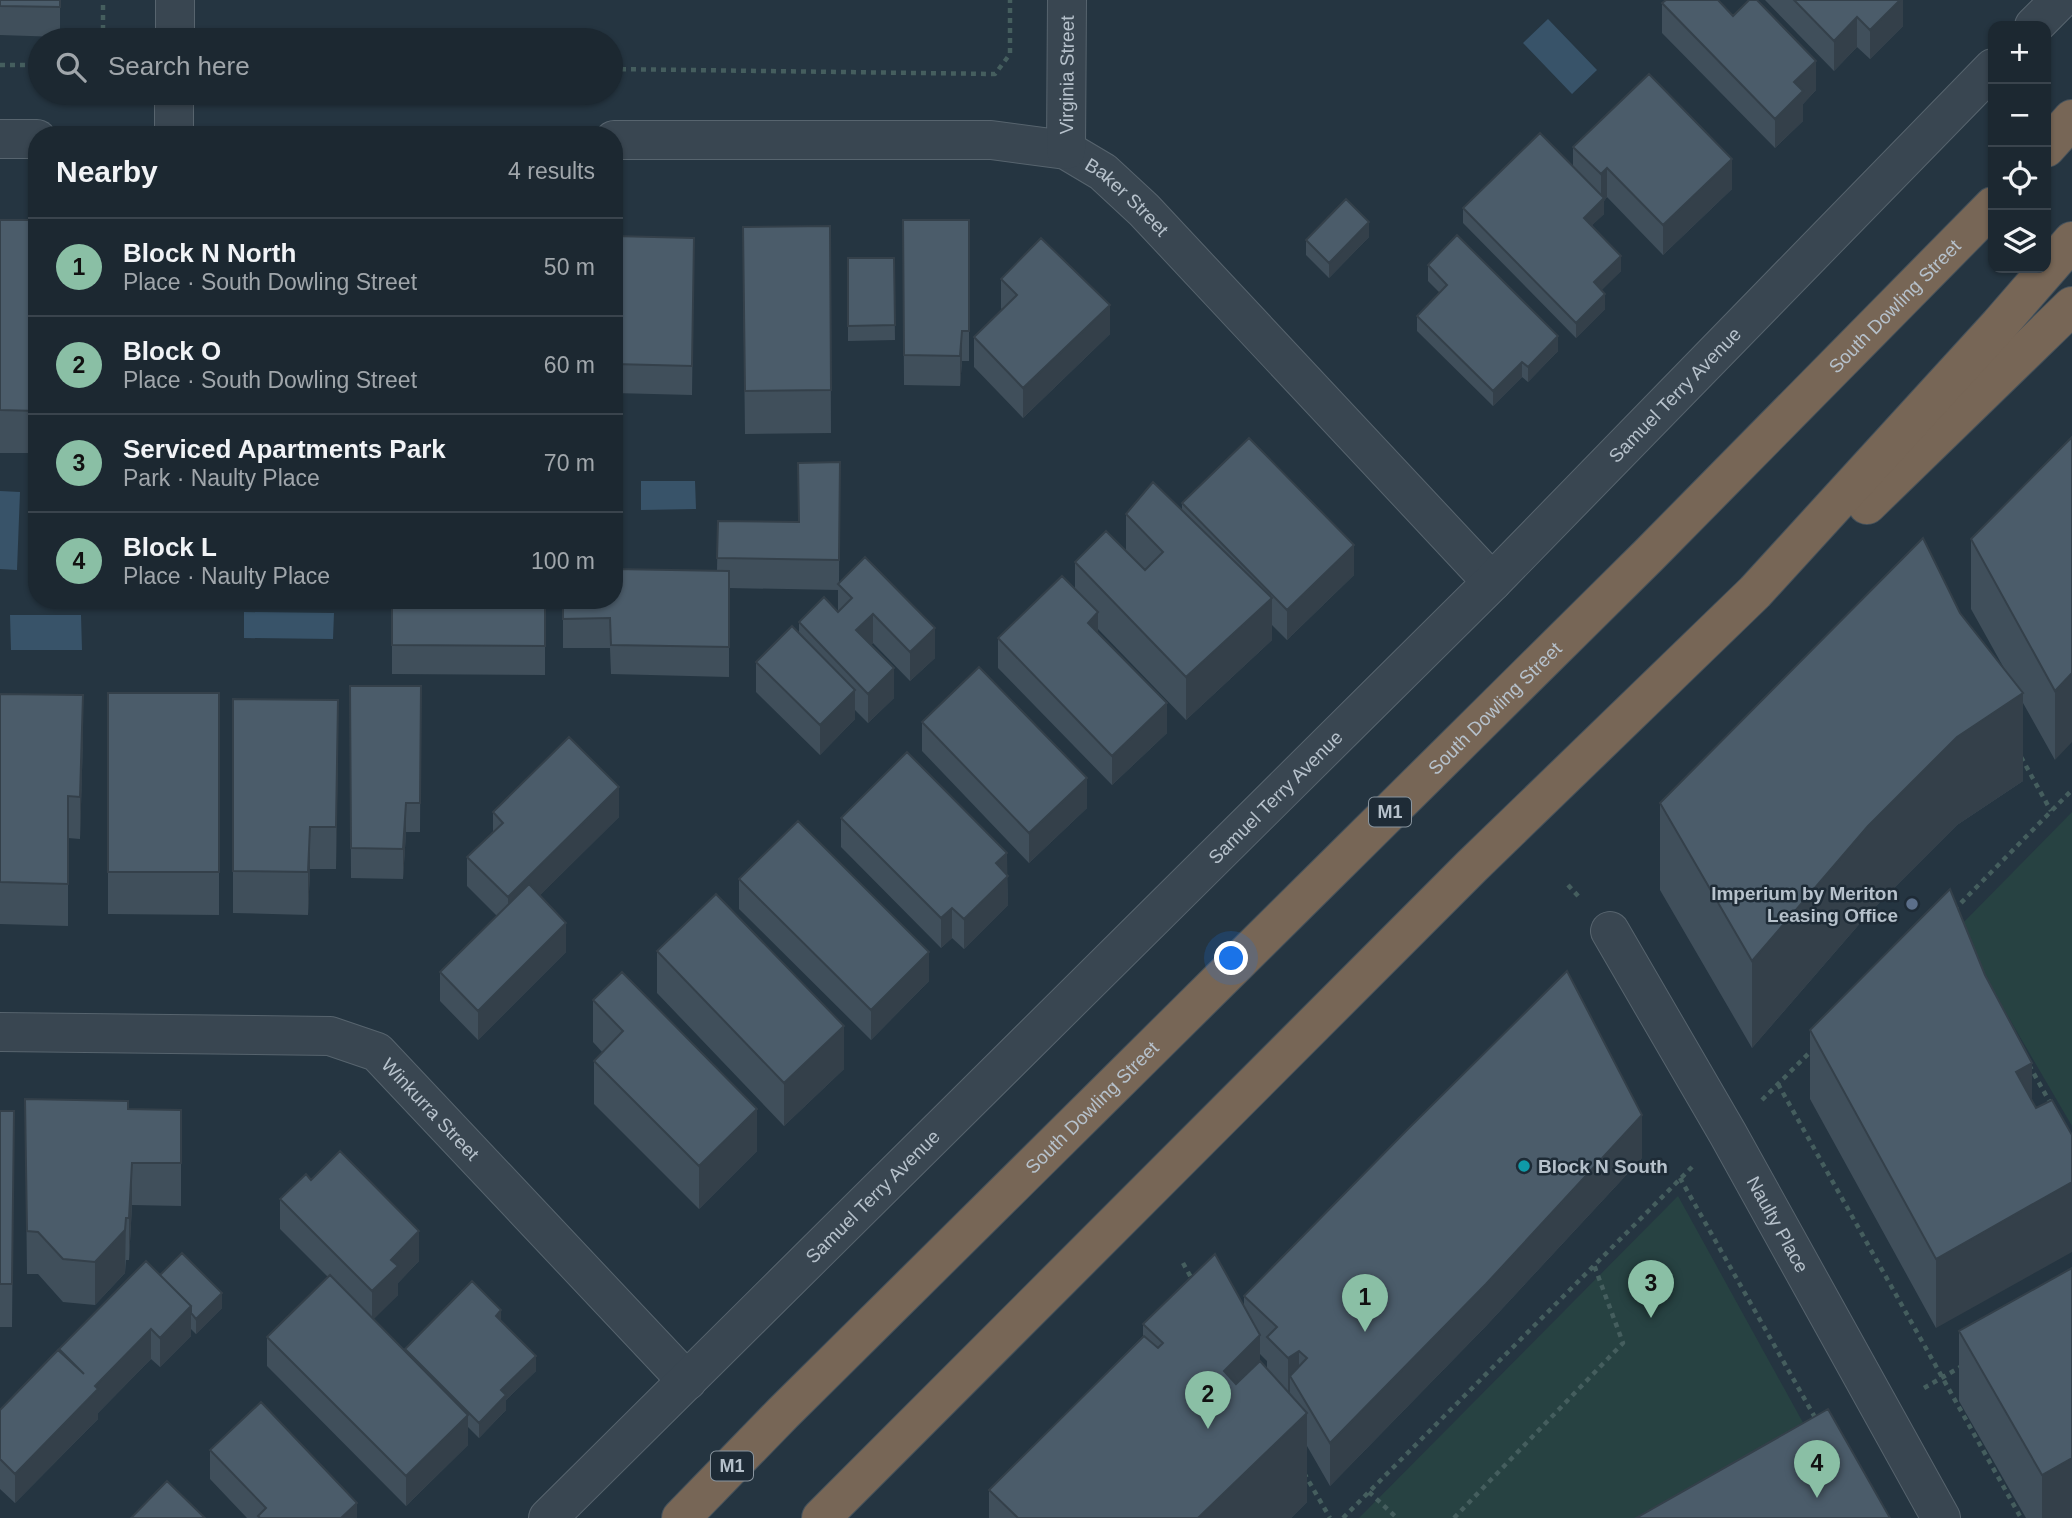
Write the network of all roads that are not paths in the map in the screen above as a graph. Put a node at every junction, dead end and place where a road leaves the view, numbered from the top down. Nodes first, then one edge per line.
1 (176, 0) edge
2 (1067, 0) edge
3 (2060, 0) edge
4 (2039, 21) edge
5 (175, 28) edge
6 (1988, 73) edge
7 (174, 105) edge
8 (2072, 119) edge
9 (174, 126) edge
10 (0, 139) edge
11 (28, 139) edge
12 (623, 140) edge
13 (2047, 147) edge
14 (1066, 150) junction
15 (1989, 210) edge
16 (2072, 241) edge
17 (2072, 306) edge
18 (1492, 582) junction
19 (1472, 866) junction
20 (1611, 931) dead end
21 (0, 1032) edge
22 (687, 1381) junction
23 (783, 1413) junction
24 (548, 1518) edge
25 (656, 1518) edge
26 (681, 1518) edge
27 (821, 1518) edge
28 (1941, 1518) edge

1 - 5 street
2 - 14 street, Virginia Street
3 - 4 street
6 - 18 street, Samuel Terry Avenue
7 - 9 street
8 - 13 highway
10 - 11 street
12 - 14 street, Baker Street
14 - 18 street, Baker Street
15 - 23 highway, South Dowling Street / M1
16 - 19 highway
17 - 19 highway
18 - 22 street, Samuel Terry Avenue
19 - 27 highway
20 - 28 street, Naulty Place
21 - 22 street, Winkurra Street
22 - 24 street, Samuel Terry Avenue
23 - 25 highway
23 - 26 highway, M1

